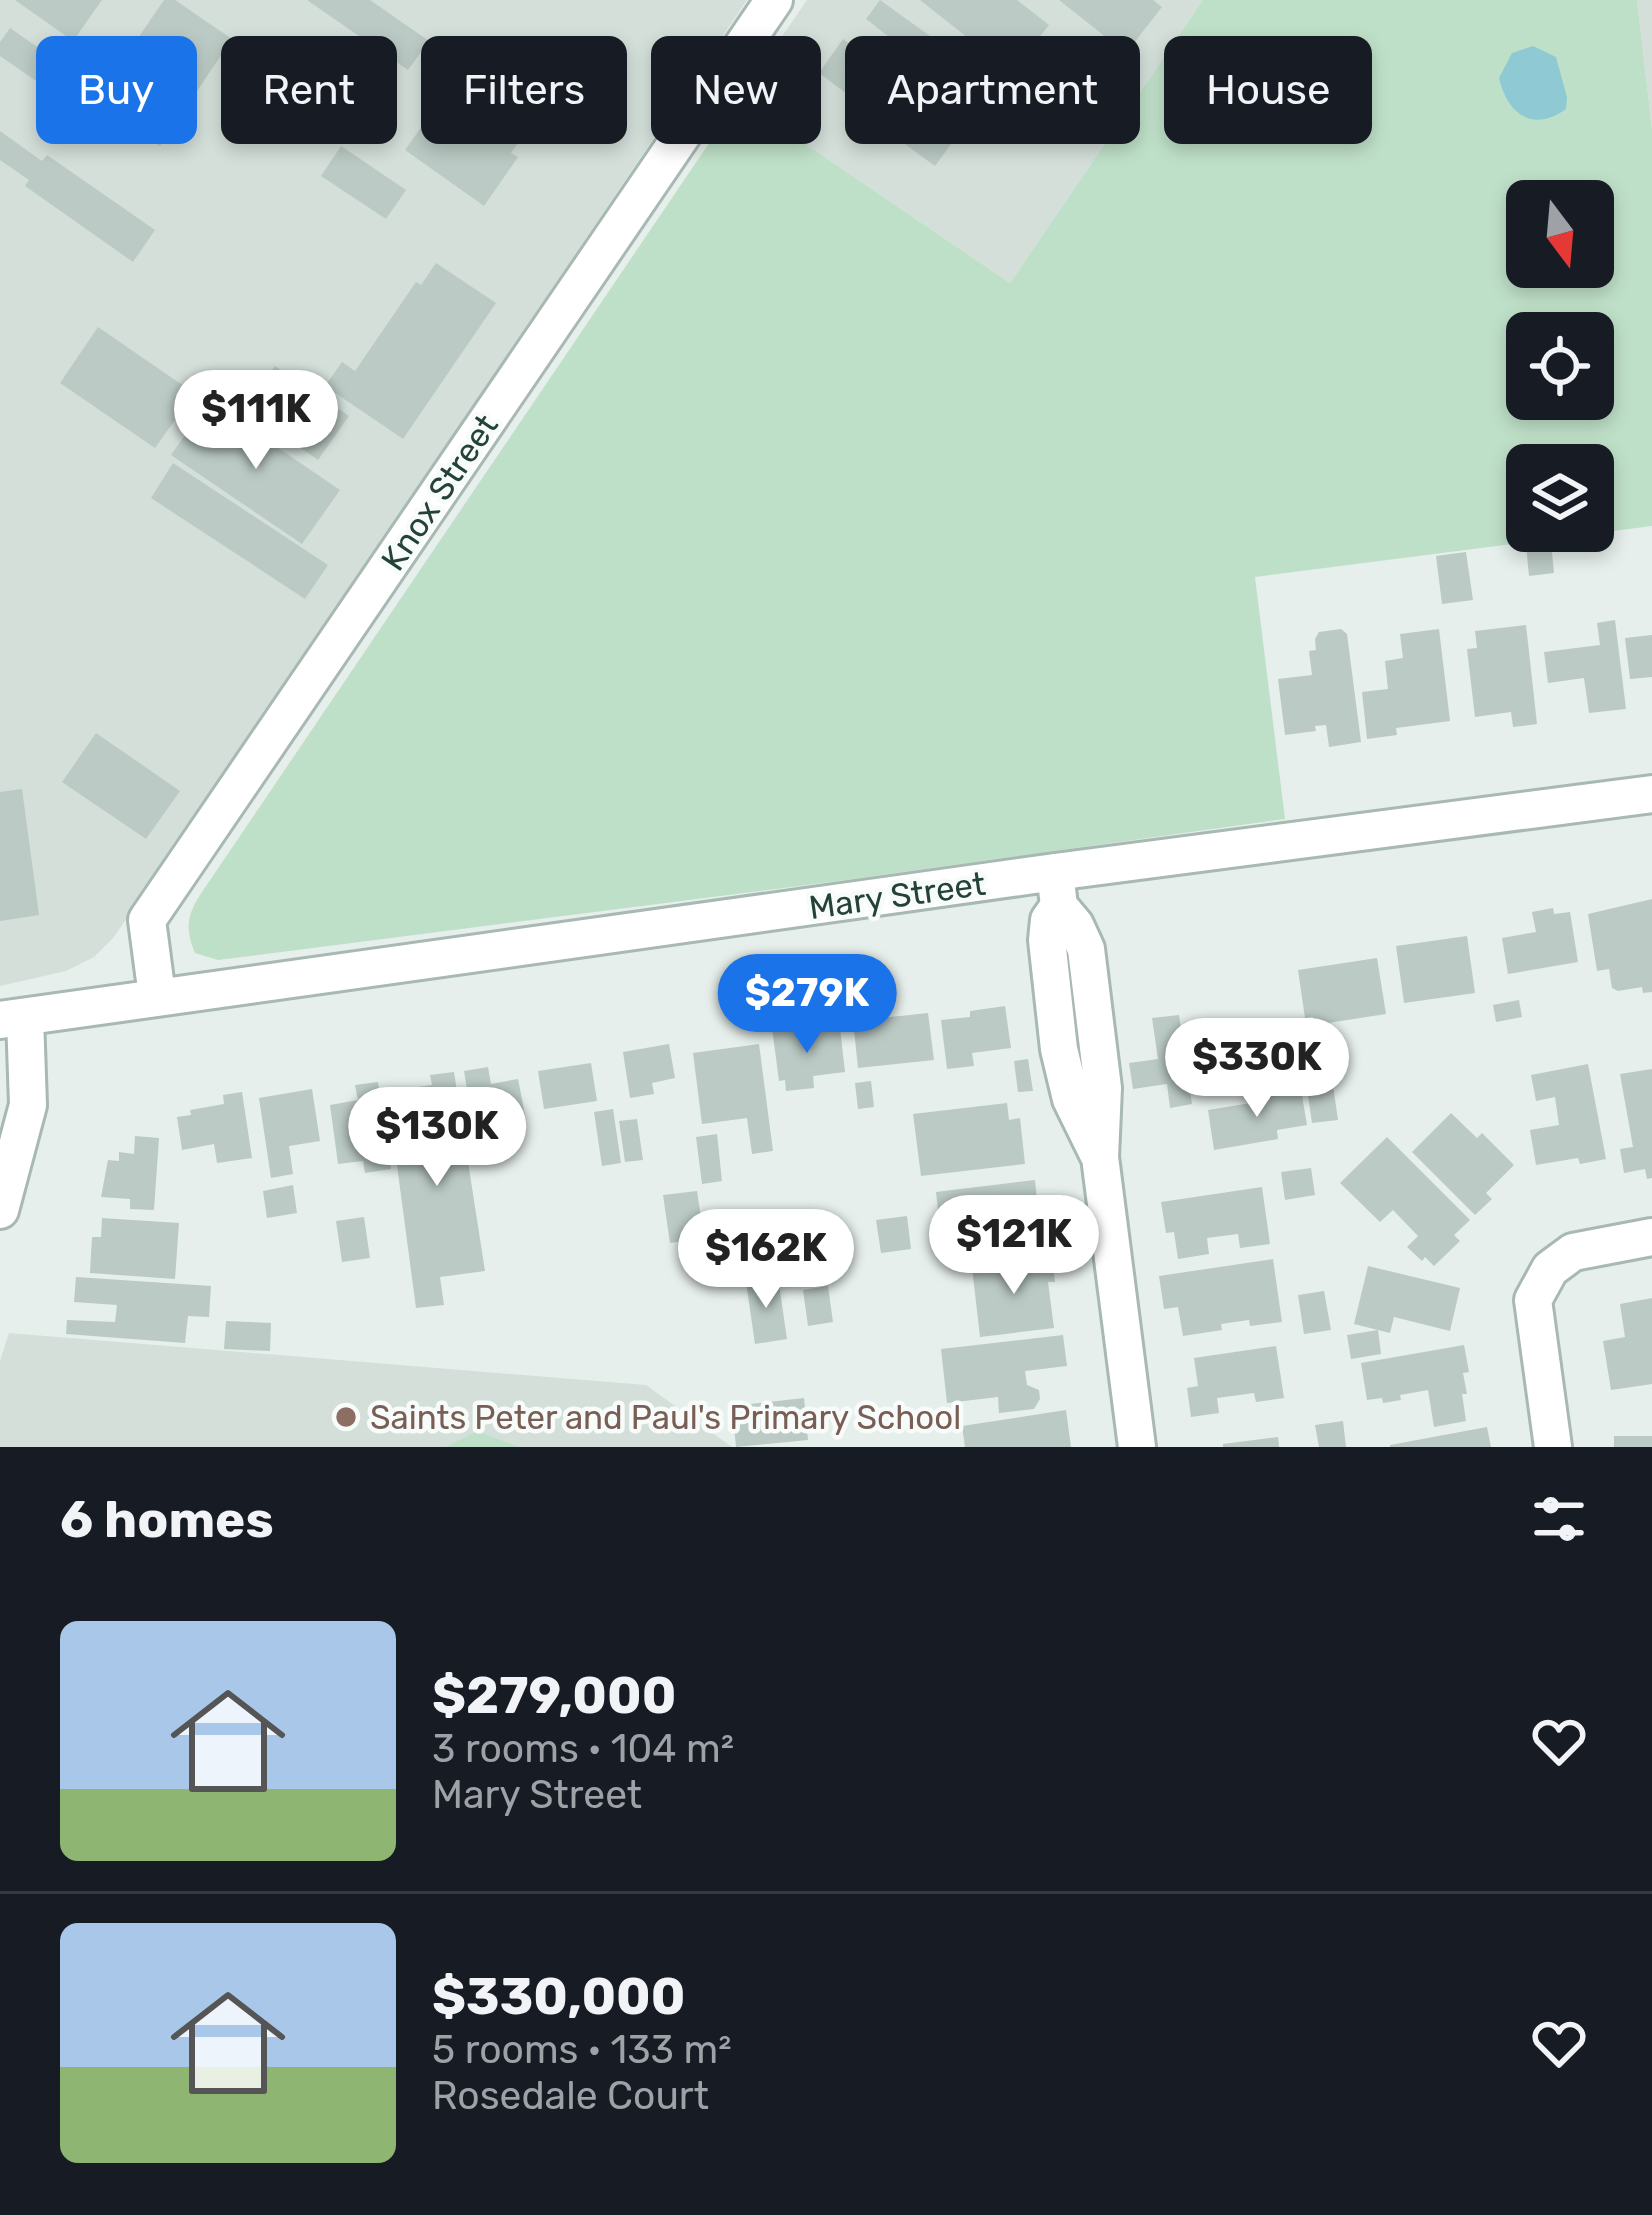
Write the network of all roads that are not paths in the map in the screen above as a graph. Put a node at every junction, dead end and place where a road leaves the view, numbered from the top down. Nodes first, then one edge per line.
1 (774, 0) edge
2 (1652, 794) edge
3 (1058, 889) junction
4 (157, 997) junction
5 (13, 1019) edge
6 (0, 1210) edge
7 (1652, 1238) edge
8 (1137, 1447) edge
9 (1553, 1447) edge

1 - 4 street, Knox Street
2 - 3 street, Mary Street
3 - 4 street, Mary Street
3 - 8 street
4 - 5 street, Mary Street
5 - 6 street
7 - 9 street

